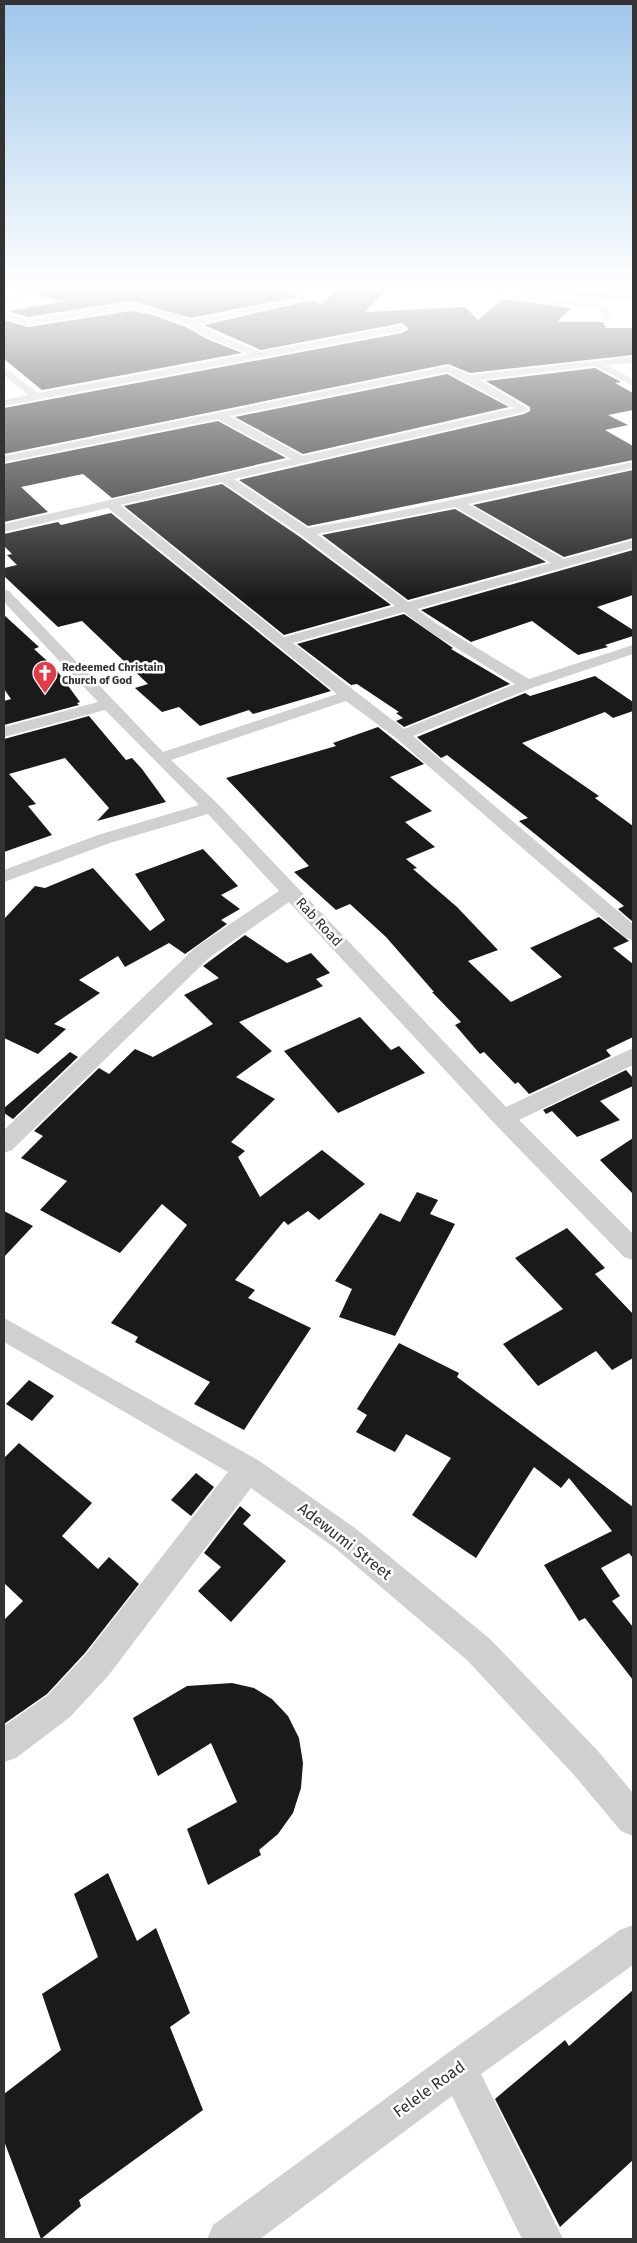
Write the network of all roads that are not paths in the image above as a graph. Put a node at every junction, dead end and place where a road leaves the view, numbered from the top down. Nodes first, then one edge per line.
1 (27, 390) edge
2 (74, 390) edge
3 (347, 390) edge
4 (490, 390) edge
5 (36, 397) junction
6 (4, 403) edge
7 (221, 416) junction
8 (4, 459) edge
9 (300, 460) junction
10 (633, 465) edge
11 (223, 477) junction
12 (456, 502) junction
13 (110, 503) junction
14 (4, 528) edge
15 (306, 532) junction
16 (633, 544) edge
17 (561, 563) junction
18 (4, 594) edge
19 (406, 607) junction
20 (281, 642) junction
21 (633, 649) edge
22 (527, 685) junction
23 (348, 695) junction
24 (108, 704) junction
25 (4, 732) edge
26 (402, 735) junction
27 (160, 758) junction
28 (212, 807) junction
29 (4, 876) edge
30 (291, 892) junction
31 (633, 934) edge
32 (633, 1056) edge
33 (503, 1118) junction
34 (4, 1144) edge
35 (633, 1250) edge
36 (4, 1329) edge
37 (248, 1469) junction
38 (4, 1746) edge
39 (633, 1819) edge
40 (633, 1943) edge
41 (458, 2068) junction
42 (227, 2239) edge
43 (543, 2239) edge

1 - 5 street
2 - 5 street
3 - 7 street
4 - 9 street
5 - 6 street
7 - 8 street
7 - 9 street
9 - 11 street
10 - 12 street
11 - 13 street
11 - 15 street
12 - 15 street
12 - 17 street
13 - 14 street
13 - 20 street
15 - 19 street
16 - 17 street
17 - 19 street
18 - 24 street, Rab Road
19 - 20 street
19 - 22 street
20 - 23 street
21 - 22 street
22 - 26 street
23 - 26 street
23 - 27 street
24 - 25 street
24 - 27 street, Rab Road
26 - 31 street
27 - 28 street, Rab Road
28 - 29 street
28 - 30 street, Rab Road
30 - 33 street, Rab Road
30 - 34 street
32 - 33 street
33 - 35 street, Rab Road
36 - 37 street, Adewumi Street
37 - 38 street
37 - 39 street, Adewumi Street
40 - 41 street, Felele Road
41 - 42 street, Felele Road
41 - 43 street

